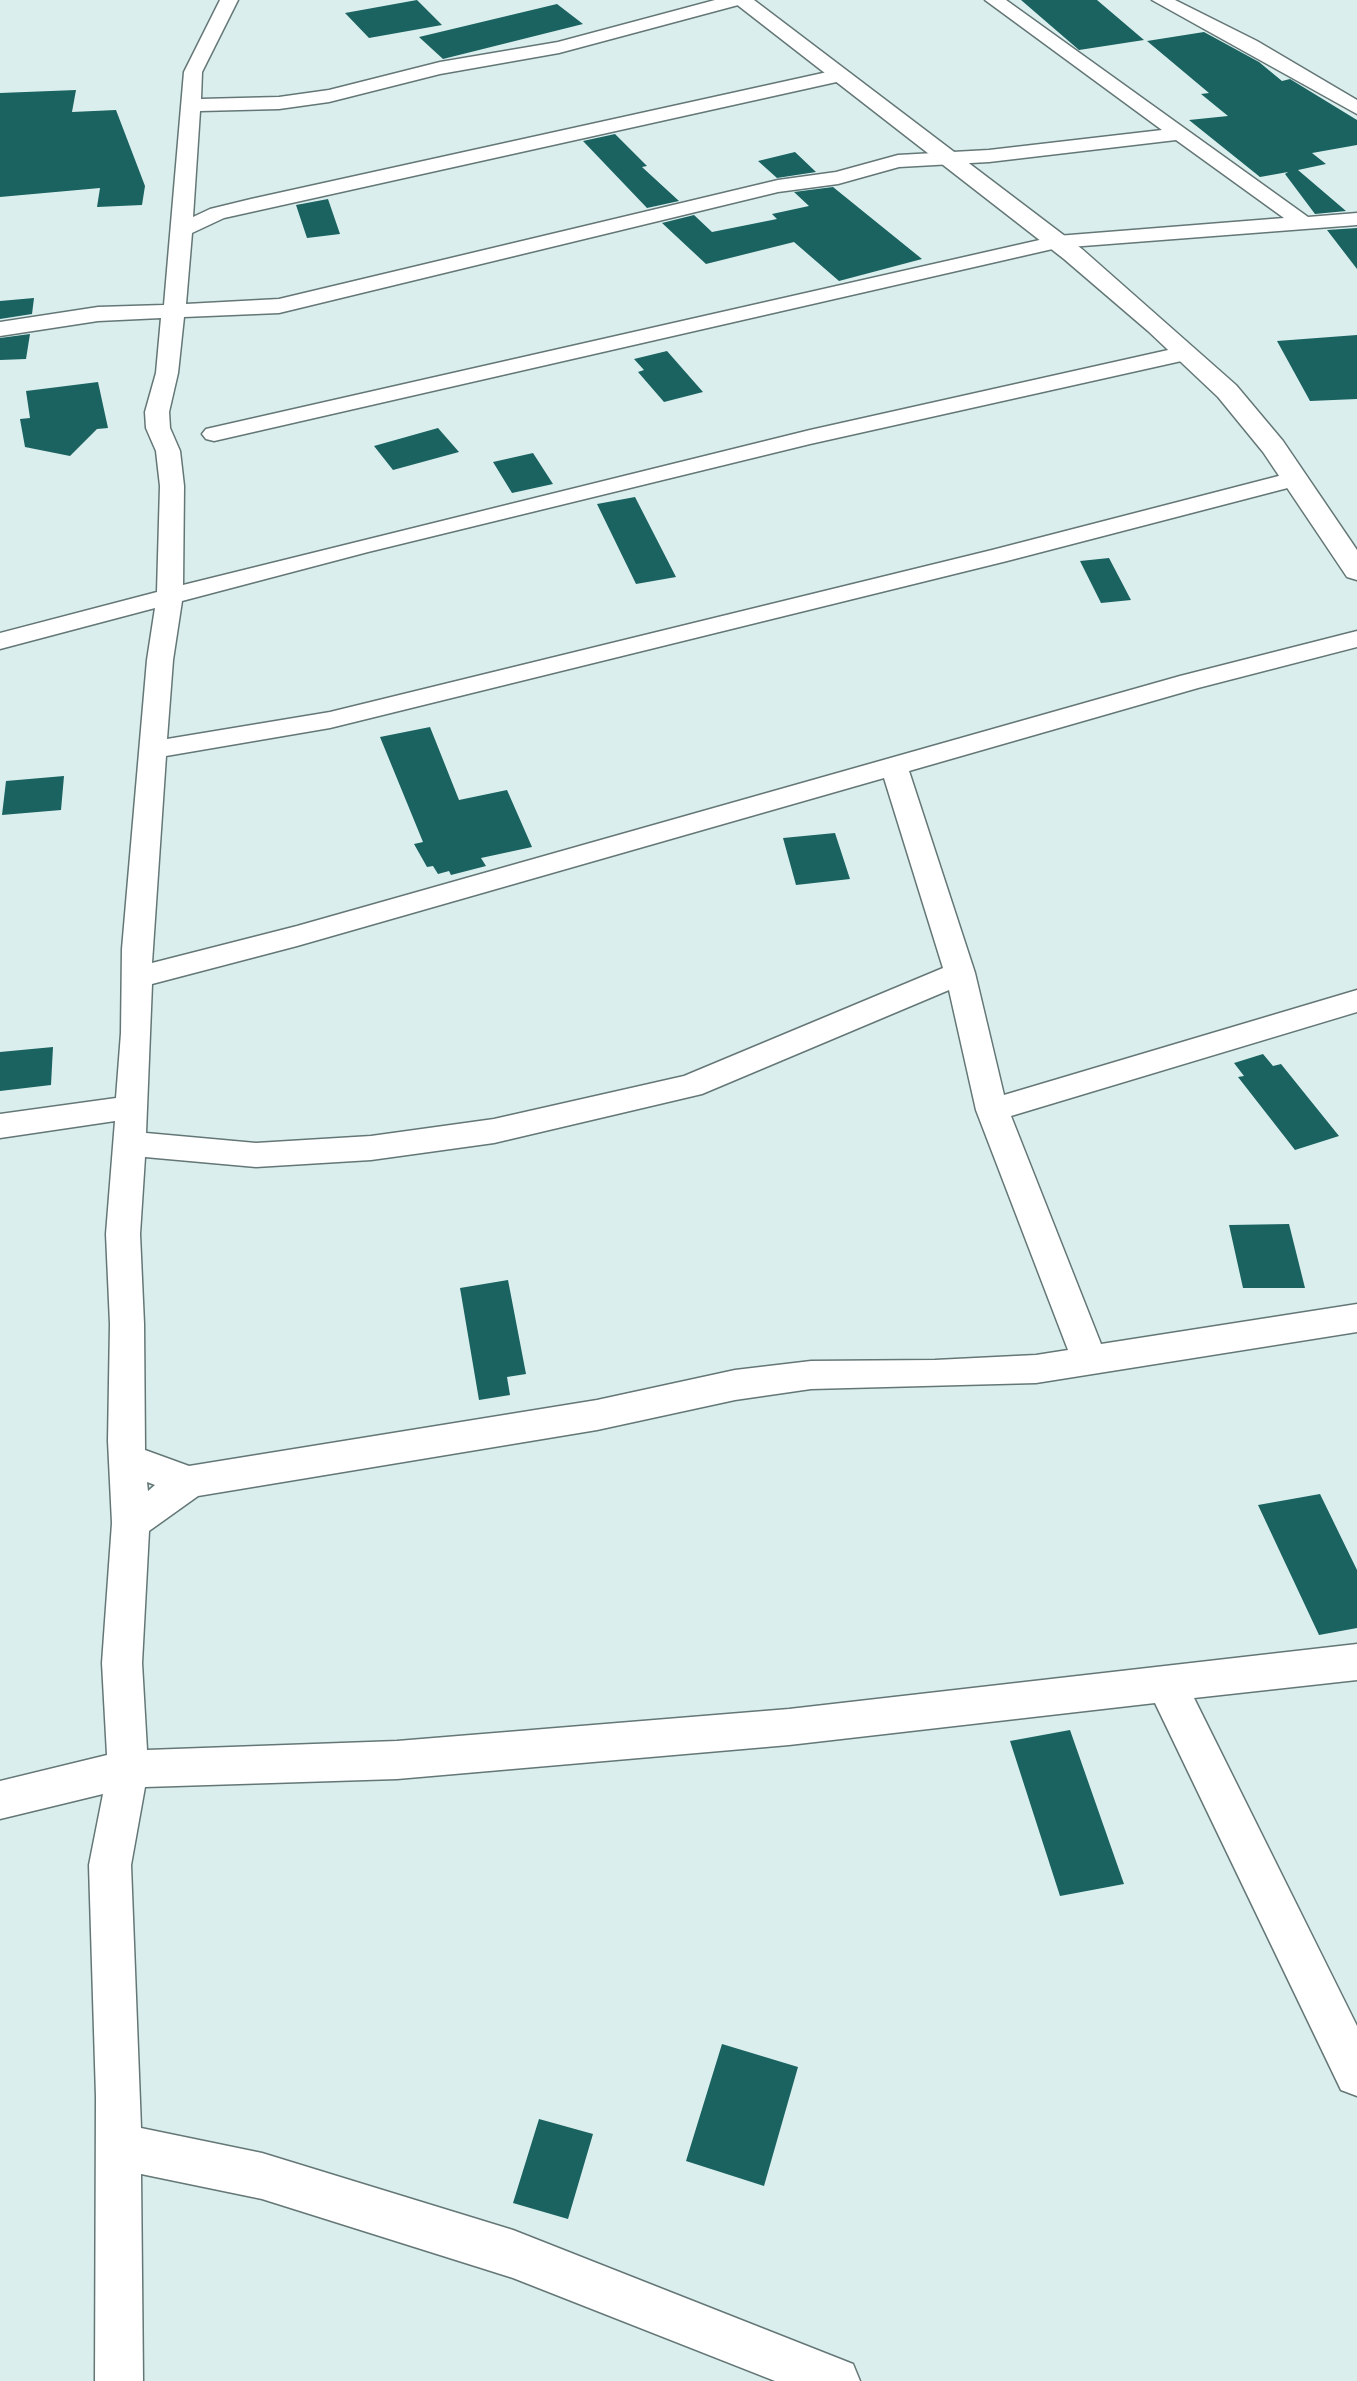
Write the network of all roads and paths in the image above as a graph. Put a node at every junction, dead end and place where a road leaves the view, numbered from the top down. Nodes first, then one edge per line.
1 (229, 0) edge
2 (736, 0) edge
3 (741, 0) edge
4 (994, 0) edge
5 (1161, 0) edge
6 (841, 75) junction
7 (191, 105) junction
8 (1357, 108) edge
9 (1179, 134) junction
10 (946, 157) junction
11 (1357, 219) edge
12 (1304, 223) junction
13 (183, 230) junction
14 (1057, 242) junction
15 (174, 309) junction
16 (0, 329) edge
17 (1186, 353) junction
18 (214, 434) dead end
19 (1294, 479) junction
20 (1357, 571) edge
21 (170, 596) junction
22 (1357, 639) edge
23 (0, 641) edge
24 (152, 750) junction
25 (892, 765) junction
26 (960, 973) junction
27 (137, 977) junction
28 (1357, 1001) edge
29 (133, 1107) junction
30 (992, 1110) junction
31 (0, 1126) edge
32 (131, 1144) junction
33 (1357, 1318) edge
34 (1090, 1359) junction
35 (127, 1459) junction
36 (189, 1482) junction
37 (131, 1523) junction
38 (1357, 1662) edge
39 (1166, 1683) junction
40 (128, 1769) junction
41 (0, 1800) edge
42 (1357, 2074) edge
43 (118, 2146) junction
44 (119, 2381) edge
45 (836, 2381) edge

1 - 7 street
2 - 7 street
3 - 6 street
4 - 9 street
5 - 8 street
6 - 10 street
6 - 13 street
7 - 13 street
9 - 10 street
9 - 12 street
10 - 14 street
10 - 15 street
11 - 12 street
12 - 14 street
13 - 15 street
14 - 17 street
14 - 18 street
15 - 16 street
15 - 21 street
17 - 19 street
17 - 21 street
19 - 20 street
19 - 24 street
21 - 23 street
21 - 24 street
22 - 25 street
24 - 27 street
25 - 26 street
25 - 27 street
26 - 30 street
26 - 32 street
27 - 29 street
28 - 30 street
29 - 31 street
29 - 32 street
30 - 34 street
32 - 35 street
33 - 34 street
34 - 36 street
35 - 36 street
35 - 37 street
36 - 37 street
37 - 40 street
38 - 39 street
39 - 40 street
39 - 42 street
40 - 41 street
40 - 43 street
43 - 44 street
43 - 45 street

